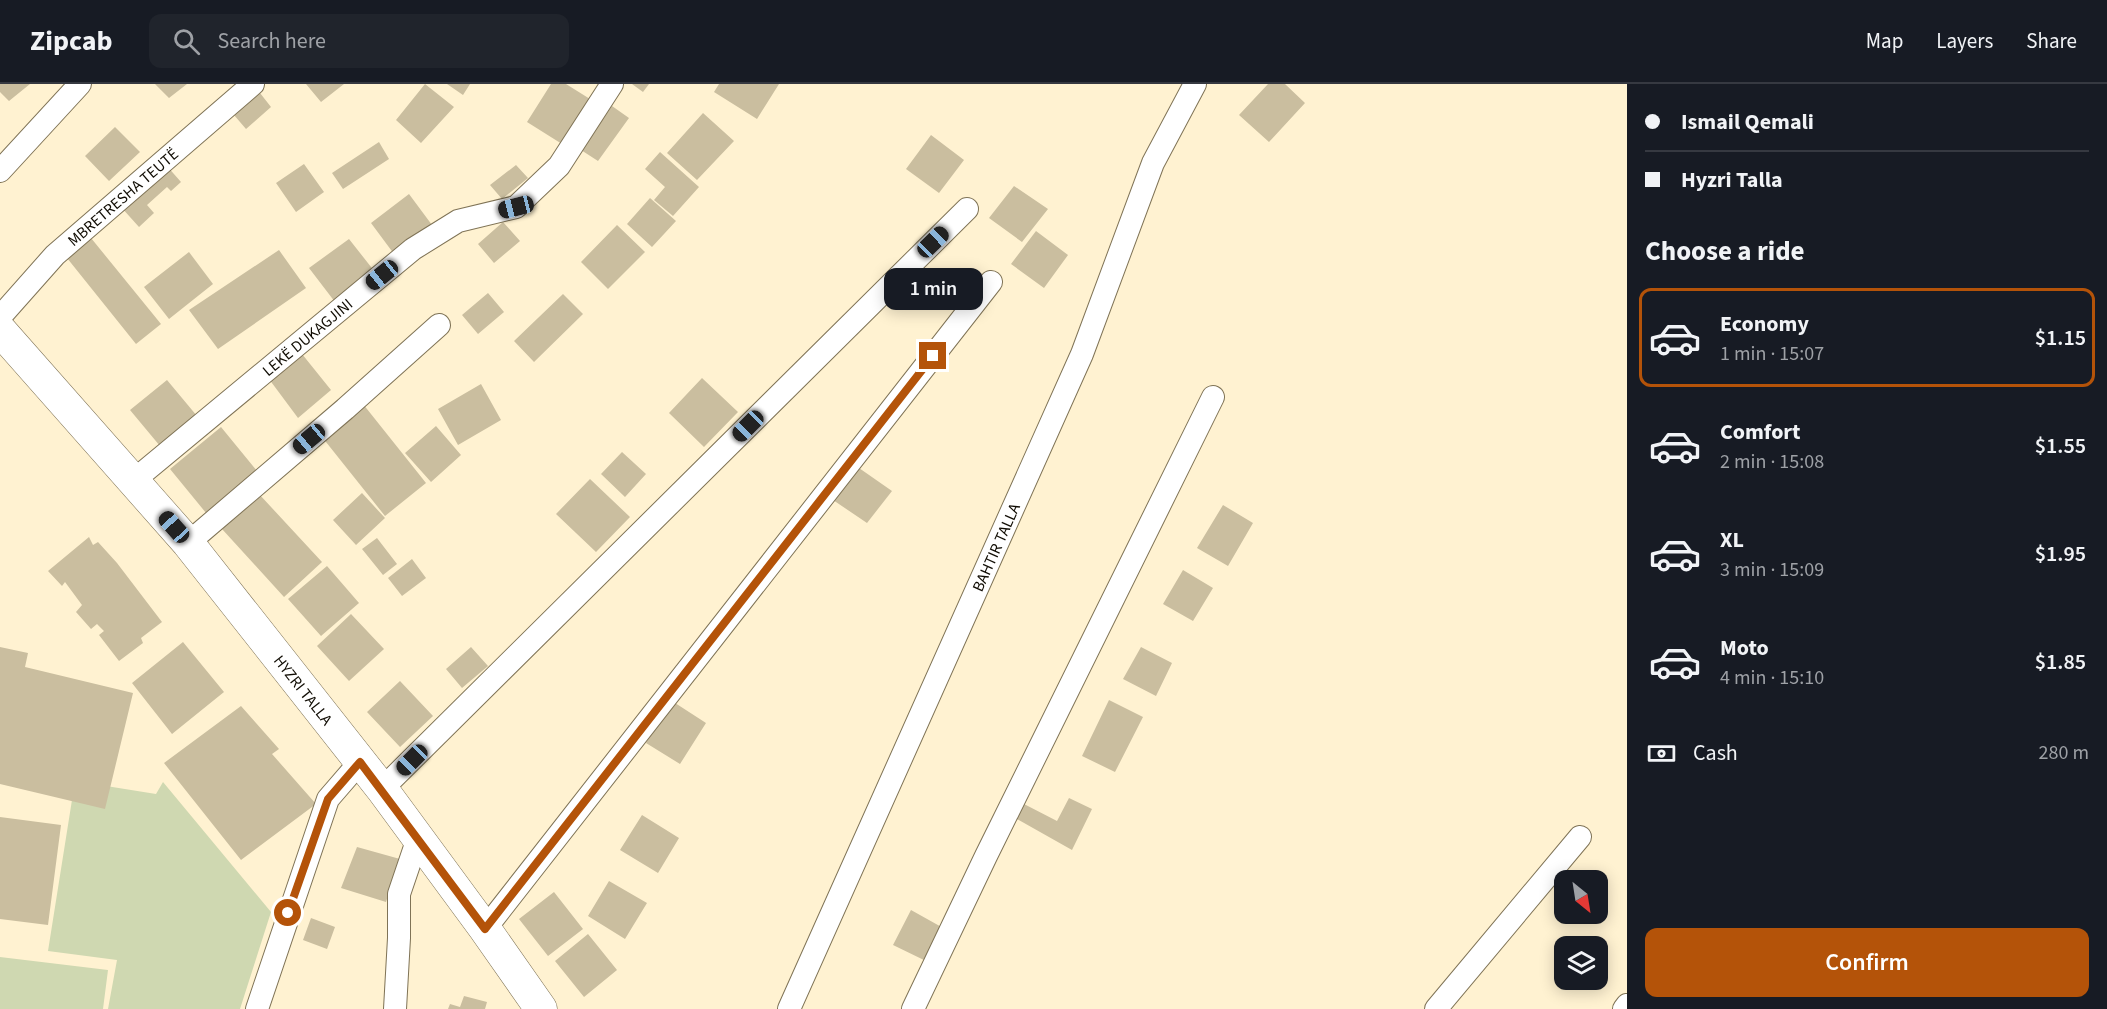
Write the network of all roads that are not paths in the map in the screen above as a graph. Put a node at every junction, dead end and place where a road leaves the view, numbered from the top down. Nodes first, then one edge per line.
1 (80, 84) edge
2 (253, 84) edge
3 (612, 84) edge
4 (1195, 84) edge
5 (0, 171) edge
6 (967, 209) dead end
7 (992, 282) dead end
8 (0, 317) edge
9 (439, 325) dead end
10 (0, 330) edge
11 (1213, 397) dead end
12 (133, 481) junction
13 (188, 543) junction
14 (360, 762) junction
15 (382, 789) junction
16 (1580, 837) dead end
17 (418, 838) junction
18 (485, 929) junction
19 (1627, 1005) edge
20 (257, 1009) edge
21 (395, 1009) edge
22 (541, 1009) edge
23 (789, 1009) edge
24 (913, 1009) edge
25 (1436, 1009) edge
26 (1624, 1009) edge

1 - 5 street
2 - 8 street, MBRETRESHA TEUTË
3 - 12 street, LEKË DUKAGJINI
4 - 23 street, BAHTIR TALLA
6 - 15 street
7 - 18 street
9 - 13 street
10 - 12 street, HYZRI TALLA
11 - 24 street
12 - 13 street, HYZRI TALLA
13 - 14 street, HYZRI TALLA
14 - 15 street, HYZRI TALLA
14 - 20 street
15 - 17 street, HYZRI TALLA
16 - 25 street
17 - 18 street, HYZRI TALLA
17 - 21 street
18 - 22 street, HYZRI TALLA
19 - 26 street

